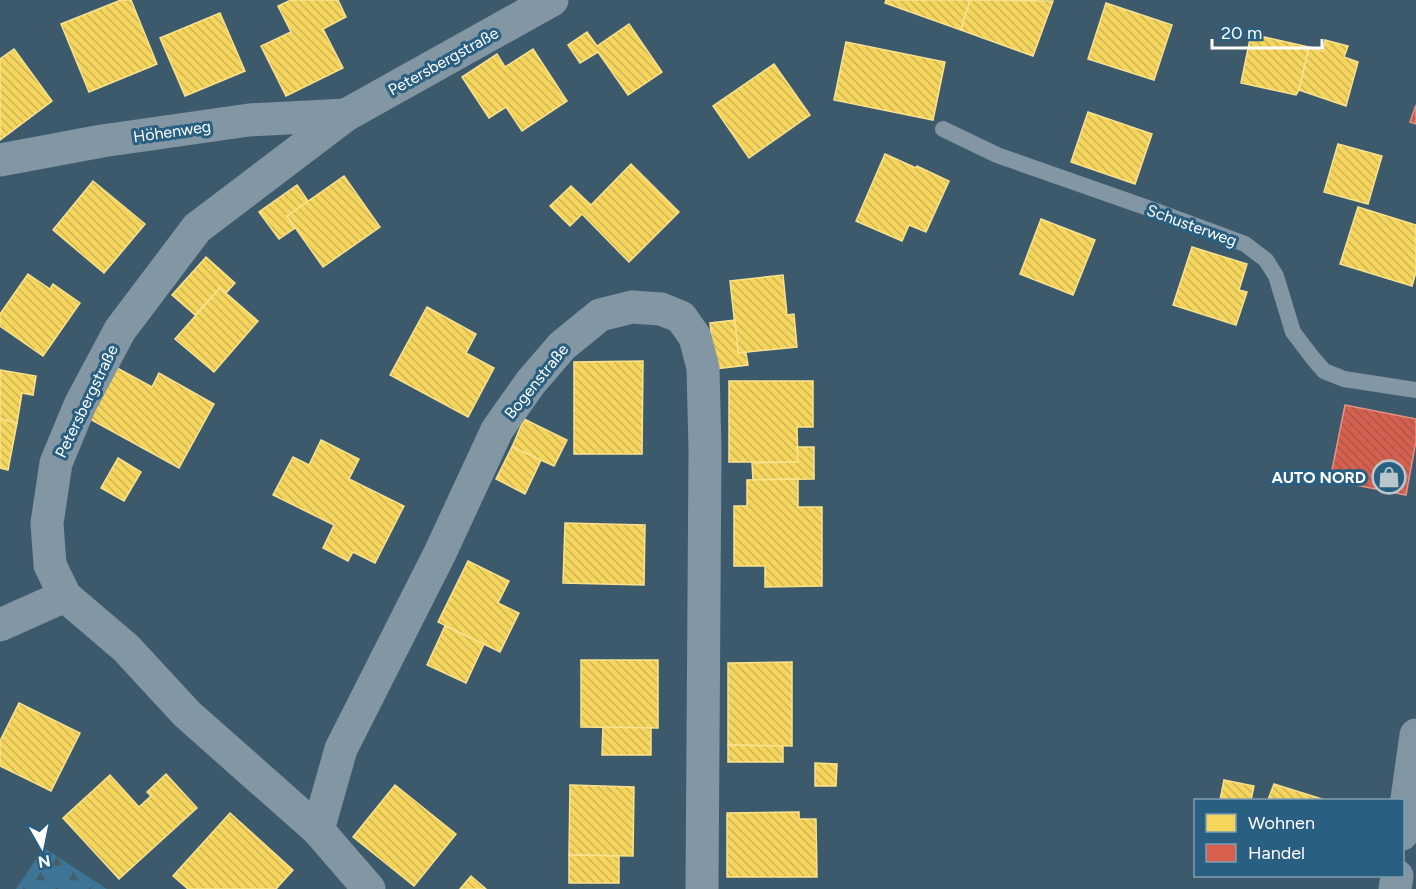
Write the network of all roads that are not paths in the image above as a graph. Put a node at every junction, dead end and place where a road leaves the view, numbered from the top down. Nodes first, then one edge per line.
1 (552, 0) edge
2 (346, 115) junction
3 (942, 129) dead end
4 (0, 160) edge
5 (1416, 390) edge
6 (66, 596) junction
7 (0, 625) edge
8 (1416, 735) edge
9 (1404, 820) edge
10 (318, 830) junction
11 (369, 889) edge
12 (702, 889) edge

1 - 2 street, Petersbergstraße
2 - 4 street, Höhenweg
2 - 6 street, Petersbergstraße
3 - 5 lane, Schusterweg
6 - 7 street
6 - 10 street, Petersbergstraße
8 - 9 main road
10 - 11 street, Petersbergstraße
10 - 12 street, Bogenstraße

